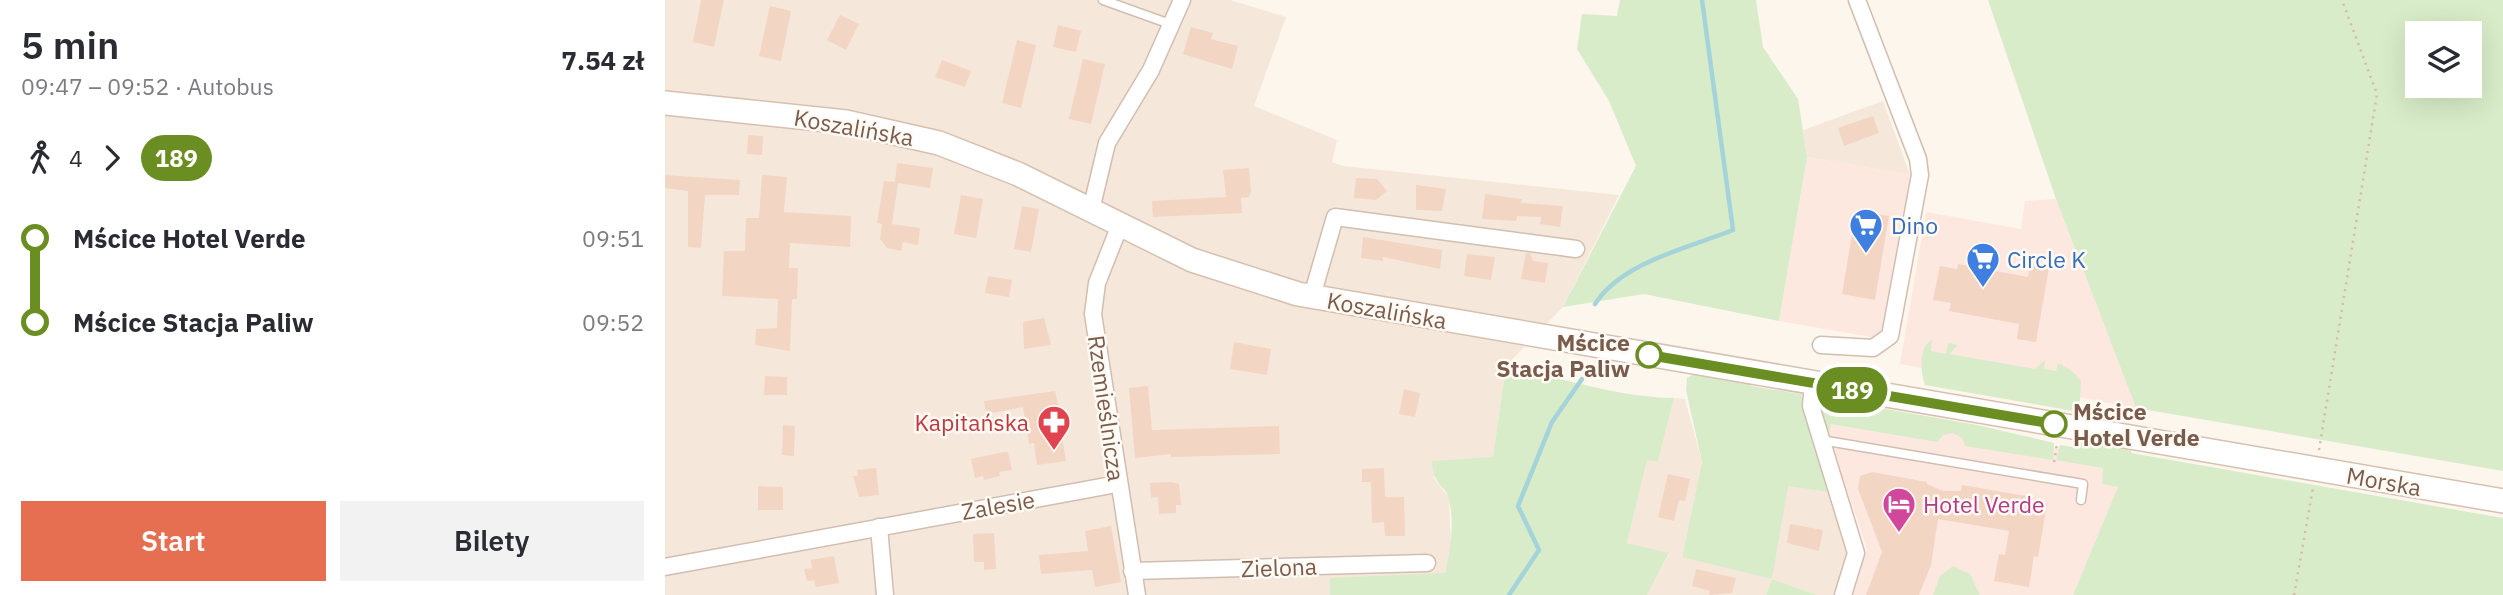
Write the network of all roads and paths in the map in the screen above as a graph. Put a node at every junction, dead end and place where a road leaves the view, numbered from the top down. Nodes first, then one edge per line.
1 (1103, 0) edge
2 (1182, 0) edge
3 (1857, 0) edge
4 (2342, 0) edge
5 (1170, 24) junction
6 (665, 103) edge
7 (1091, 210) junction
8 (1120, 225) junction
9 (1576, 249) dead end
10 (1312, 296) junction
11 (1821, 345) dead end
12 (1812, 383) junction
13 (2134, 438) joint
14 (2058, 439) dead end
15 (1821, 440) junction
16 (2318, 453) dead end
17 (2055, 462) dead end
18 (2314, 477) dead end
19 (1118, 484) junction
20 (2081, 500) dead end
21 (2503, 501) edge
22 (879, 527) junction
23 (1427, 563) dead end
24 (665, 568) edge
25 (1132, 571) junction
26 (885, 595) edge
27 (1137, 595) edge
28 (1843, 595) edge
29 (2294, 595) edge

1 - 5 lane
2 - 5 street
3 - 11 street
4 - 16 path
5 - 7 street
6 - 7 main road, Koszalińska
7 - 8 main road, Koszalińska
8 - 10 main road, Koszalińska
8 - 19 street, Rzemieślnicza
9 - 10 street
10 - 12 main road, Koszalińska
12 - 13 main road, Koszalińska
12 - 15 street
13 - 21 main road, Morska
14 - 17 path
15 - 20 lane
15 - 28 street
18 - 29 path
19 - 22 street, Zalesie
19 - 25 street, Rzemieślnicza
22 - 24 street, Zalesie
22 - 26 street
23 - 25 street, Zielona
25 - 27 street, Rzemieślnicza

